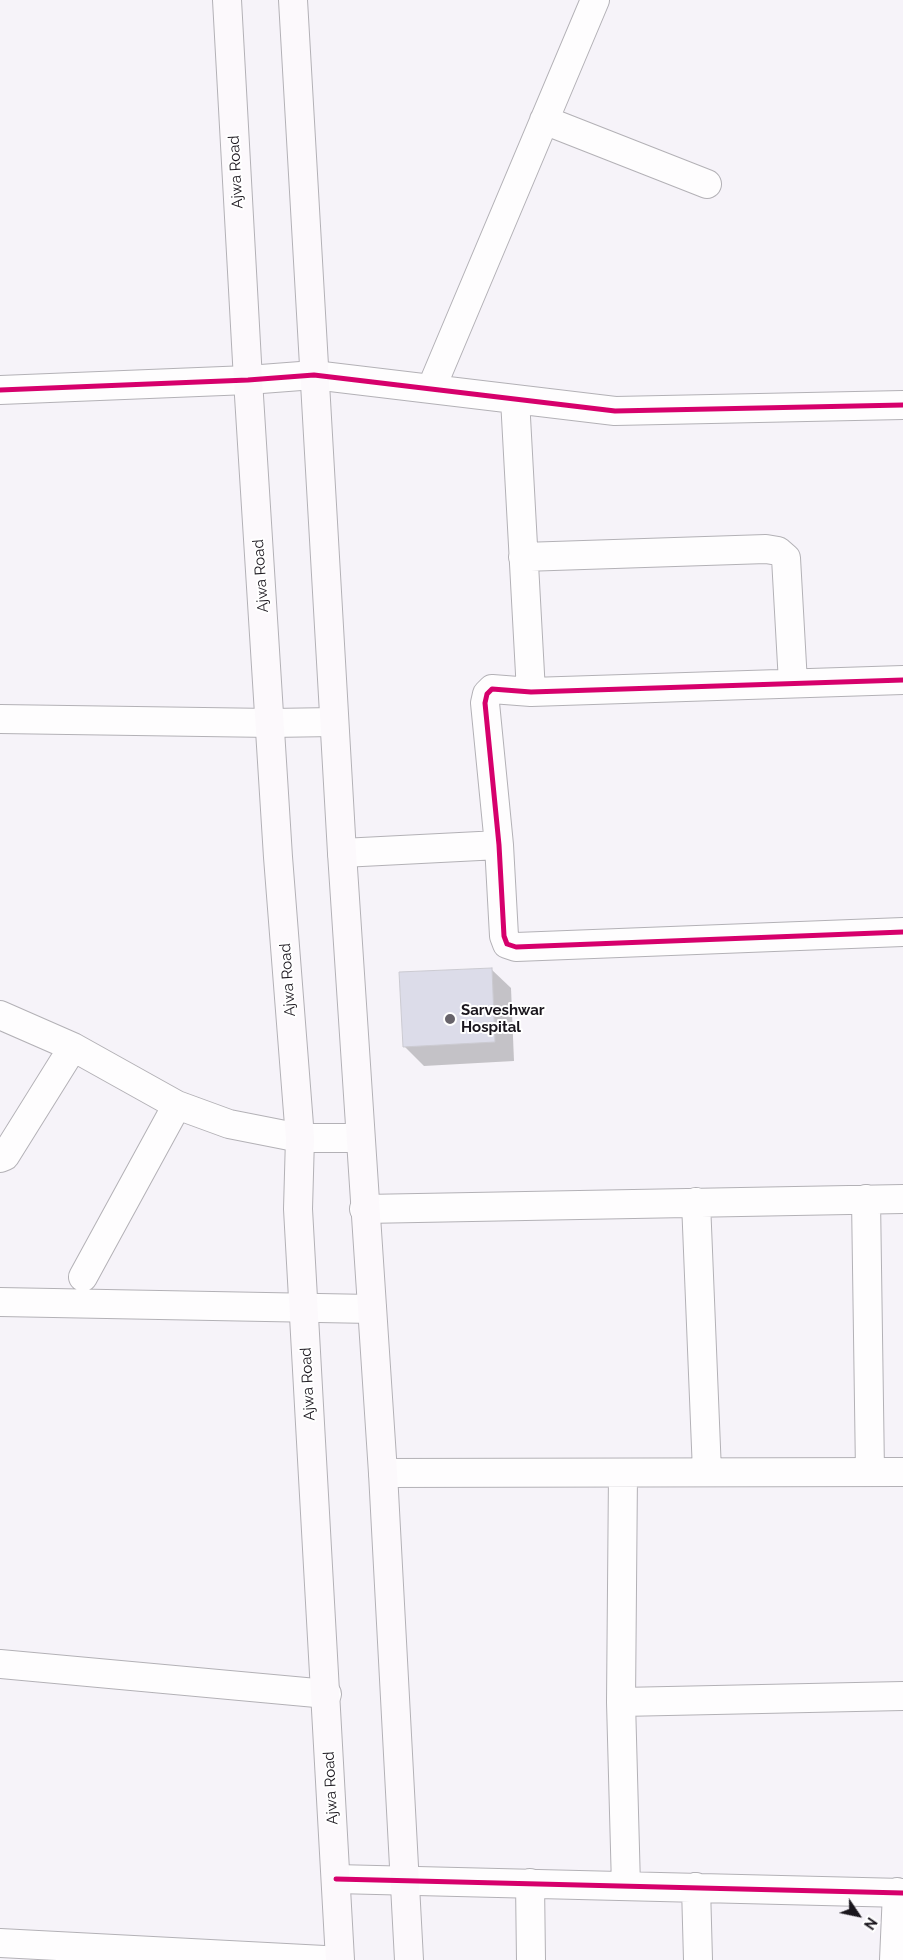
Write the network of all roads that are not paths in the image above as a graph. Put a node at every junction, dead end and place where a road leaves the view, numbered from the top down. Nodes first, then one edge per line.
1 (227, 0) edge
2 (293, 0) edge
3 (595, 0) edge
4 (544, 120) junction
5 (707, 184) dead end
6 (314, 375) junction
7 (248, 380) junction
8 (431, 389) junction
9 (0, 390) edge
10 (515, 399) junction
11 (903, 405) edge
12 (523, 557) junction
13 (903, 680) edge
14 (793, 683) junction
15 (531, 692) junction
16 (0, 719) edge
17 (334, 722) junction
18 (270, 723) junction
19 (499, 845) junction
20 (342, 853) junction
21 (903, 932) edge
22 (0, 1015) edge
23 (73, 1048) junction
24 (177, 1105) junction
25 (300, 1138) junction
26 (360, 1138) junction
27 (0, 1158) edge
28 (866, 1199) junction
29 (903, 1199) edge
30 (696, 1202) junction
31 (364, 1209) junction
32 (83, 1277) dead end
33 (0, 1302) edge
34 (304, 1308) junction
35 (372, 1308) junction
36 (707, 1472) junction
37 (870, 1472) junction
38 (903, 1472) edge
39 (383, 1473) junction
40 (624, 1473) junction
41 (0, 1664) edge
42 (326, 1694) junction
43 (903, 1696) edge
44 (621, 1702) junction
45 (336, 1879) junction
46 (404, 1880) junction
47 (530, 1883) junction
48 (626, 1886) junction
49 (696, 1887) junction
50 (900, 1893) edge
51 (0, 1943) edge
52 (324, 1960) edge
53 (340, 1960) edge
54 (409, 1960) edge
55 (531, 1960) edge
56 (698, 1960) edge
57 (894, 1960) edge

1 - 7 main road, Ajwa Road
2 - 6 main road
3 - 4 street
4 - 5 street
4 - 8 street
6 - 7 street
6 - 8 street
6 - 17 main road
7 - 9 street
7 - 18 main road, Ajwa Road
8 - 10 street
10 - 11 street
10 - 12 street
12 - 14 street
12 - 15 street
13 - 14 street
14 - 15 street
15 - 19 street
16 - 18 street
17 - 18 street
17 - 20 main road
18 - 25 main road, Ajwa Road
19 - 20 street
19 - 21 street
20 - 26 main road
22 - 23 street
23 - 24 street
23 - 27 street
24 - 25 street
24 - 32 street
25 - 26 street
25 - 34 main road, Ajwa Road
26 - 31 main road
28 - 29 street
28 - 30 street
28 - 37 street
30 - 31 street
30 - 36 street
31 - 35 main road
33 - 34 street
34 - 35 street
34 - 42 main road, Ajwa Road
35 - 39 main road
36 - 37 street
36 - 40 street
37 - 38 street
39 - 40 street
39 - 46 main road
40 - 44 street
41 - 42 street
42 - 45 main road, Ajwa Road
43 - 44 street
44 - 48 street
45 - 46 street
45 - 53 main road, Ajwa Road
46 - 47 street
46 - 54 main road
47 - 48 street
47 - 55 street
48 - 49 street
49 - 50 street
49 - 56 street
50 - 57 street
51 - 52 street

